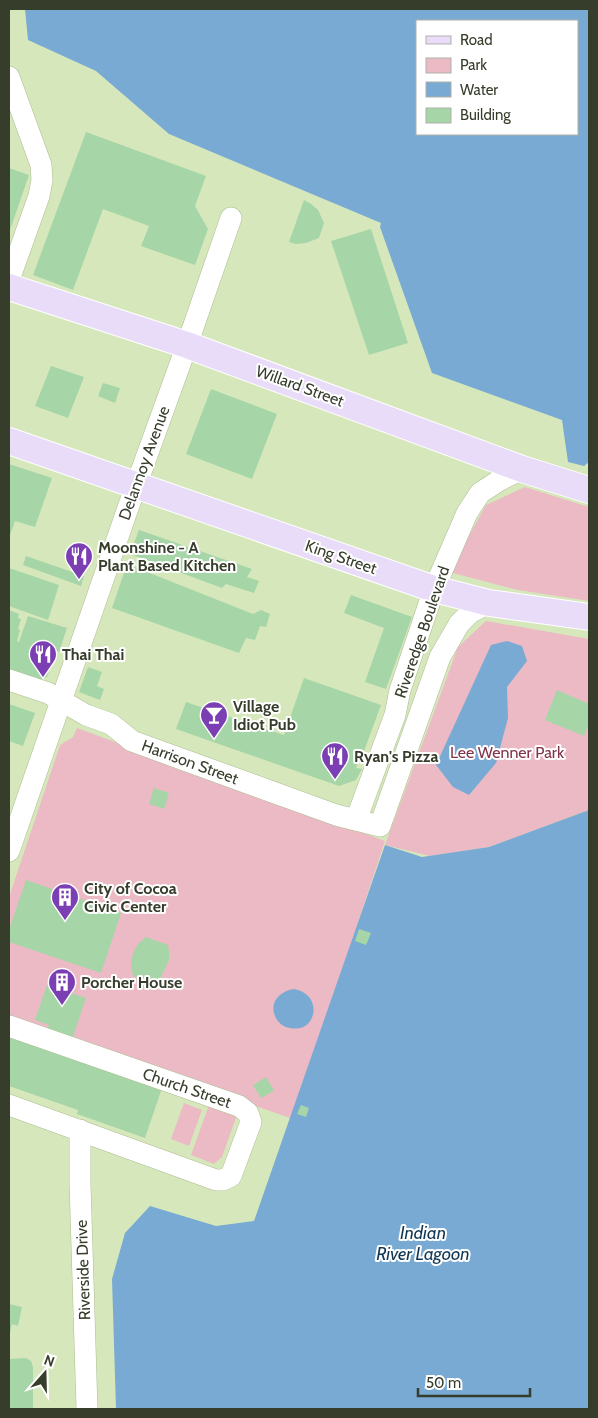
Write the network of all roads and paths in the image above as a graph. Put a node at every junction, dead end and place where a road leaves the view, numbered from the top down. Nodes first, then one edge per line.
1 (9, 77) edge
2 (231, 218) dead end
3 (9, 280) edge
4 (9, 287) edge
5 (187, 345) junction
6 (9, 441) edge
7 (522, 468) junction
8 (136, 485) junction
9 (589, 490) edge
10 (434, 589) junction
11 (489, 603) junction
12 (589, 617) edge
13 (9, 680) edge
14 (61, 701) junction
15 (356, 820) junction
16 (380, 826) joint
17 (9, 851) edge
18 (9, 1026) edge
19 (9, 1105) edge
20 (80, 1130) junction
21 (87, 1409) edge

1 - 3 street
2 - 5 street, Delannoy Avenue
4 - 5 main road, Willard Street
5 - 7 main road, Willard Street
5 - 8 street, Delannoy Avenue
6 - 8 main road, King Street
7 - 9 main road, Willard Street
7 - 10 street, Riveredge Boulevard
8 - 10 main road, King Street
8 - 14 street, Delannoy Avenue
10 - 11 main road, King Street
10 - 15 street, Riveredge Boulevard
11 - 12 main road, King Street
11 - 16 street, Riveredge Boulevard
13 - 14 street, Harrison Street
14 - 15 street, Harrison Street
14 - 17 street, Delannoy Avenue
15 - 16 street, Harrison Street
18 - 20 street, Church Street
19 - 20 street, Church Street
20 - 21 street, Riverside Drive

